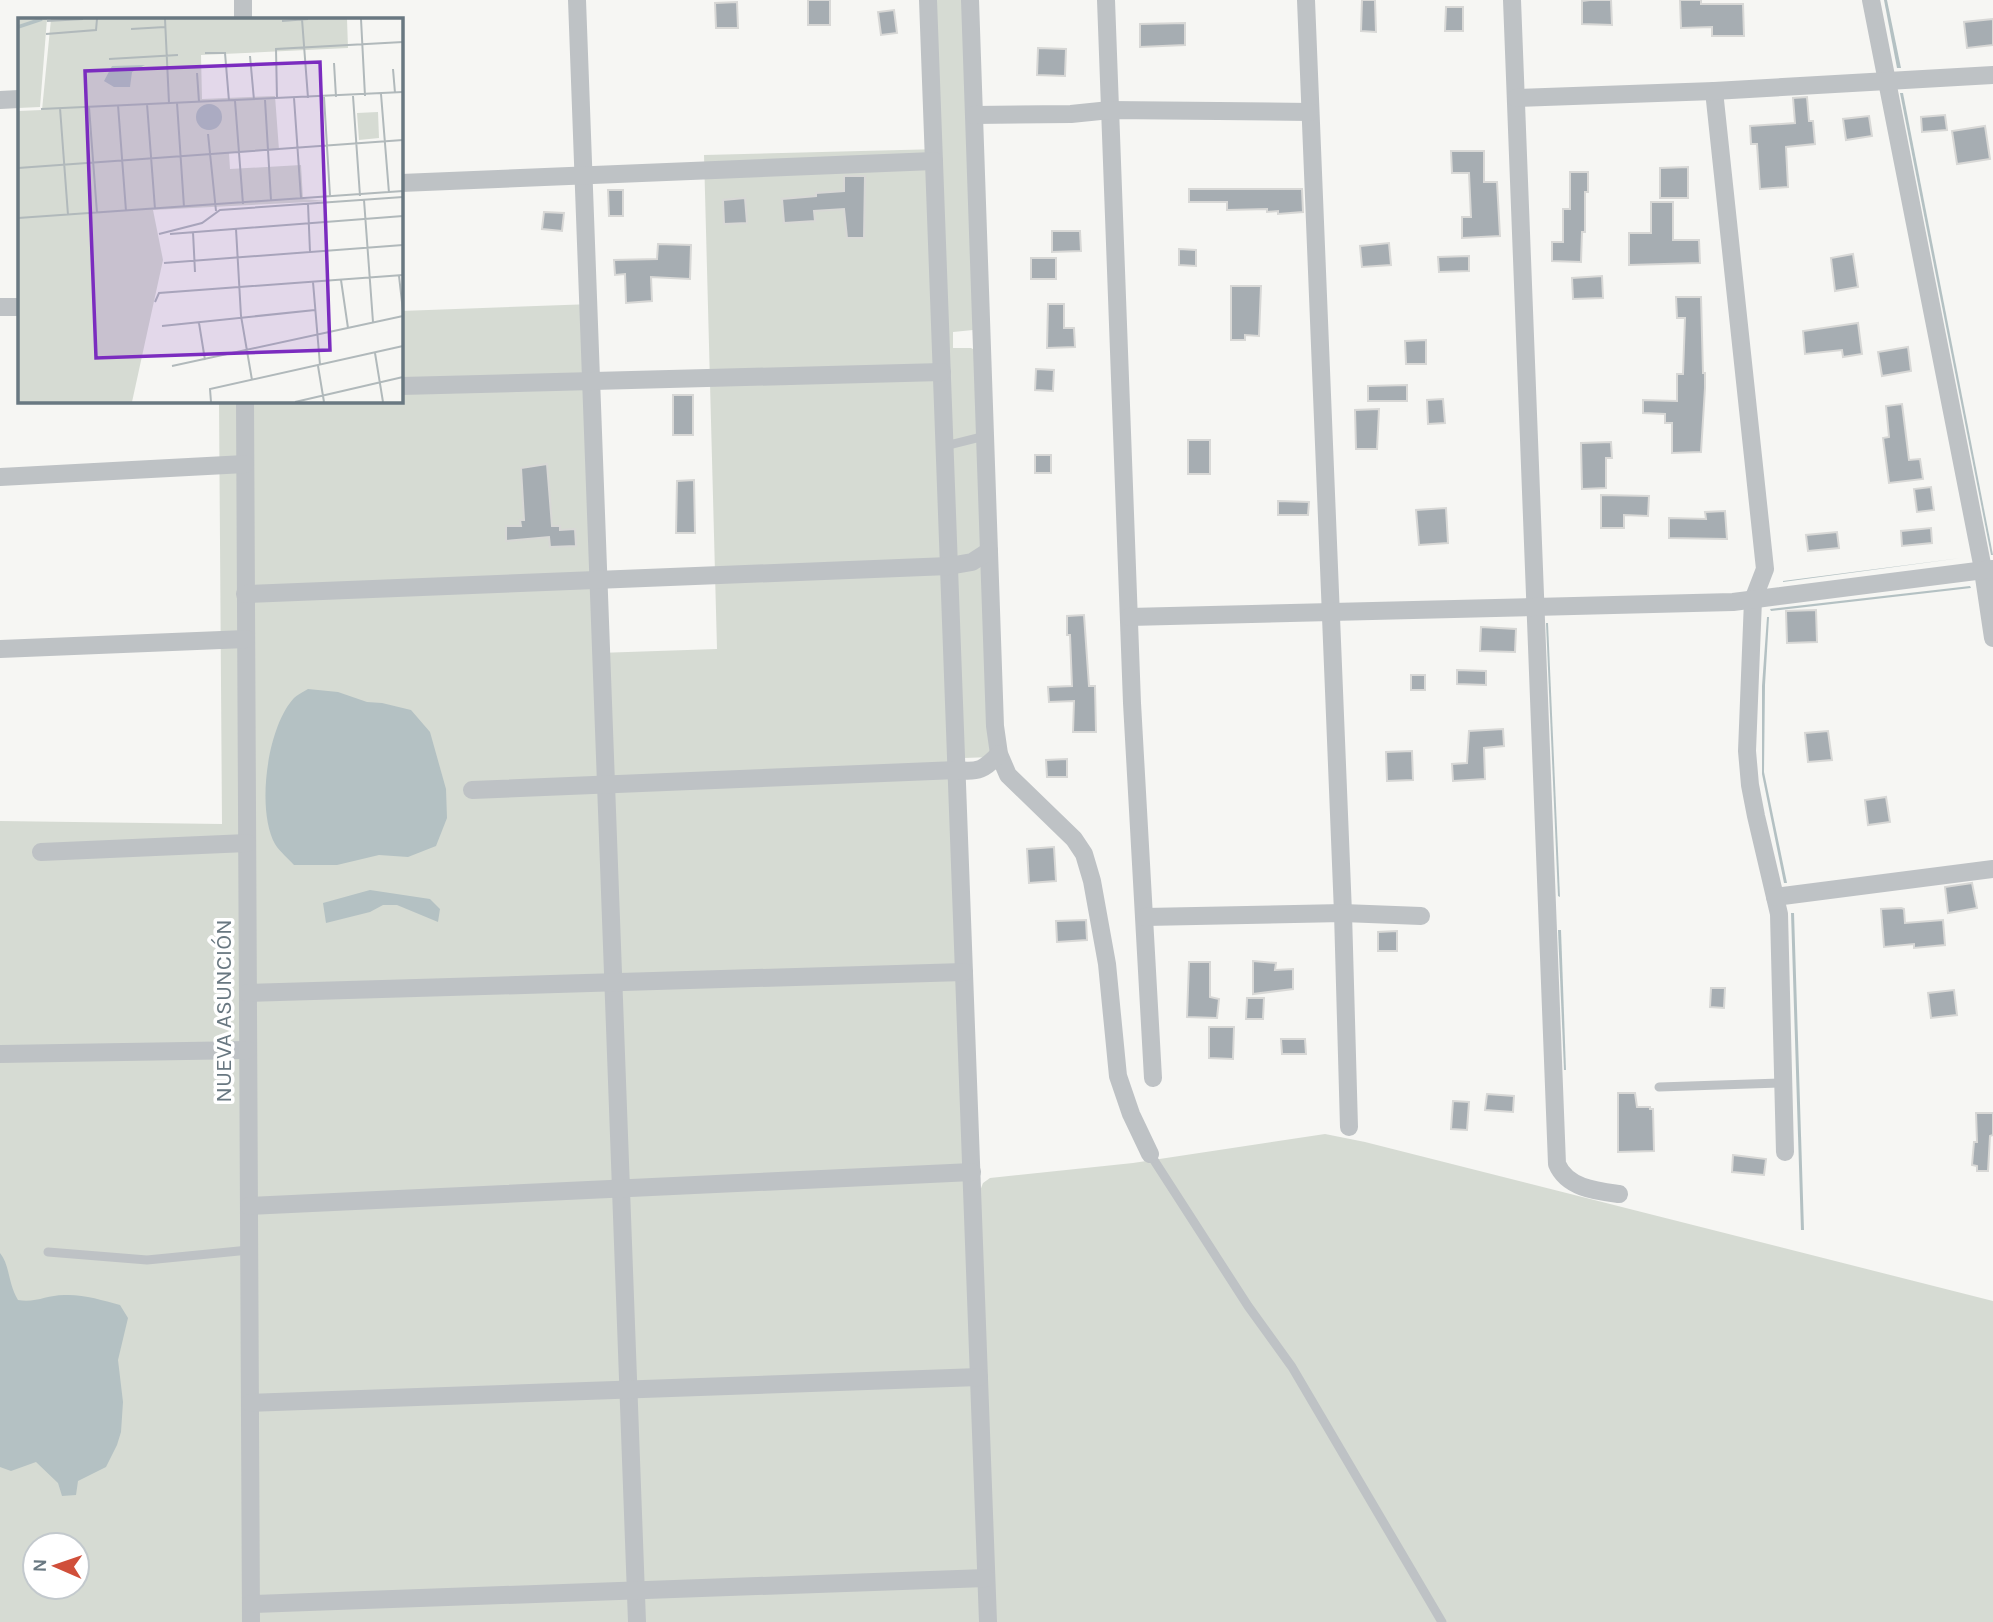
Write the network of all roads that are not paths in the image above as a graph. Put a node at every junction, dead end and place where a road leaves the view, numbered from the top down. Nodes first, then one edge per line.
1 (243, 0) edge
2 (577, 0) edge
3 (928, 0) edge
4 (970, 0) edge
5 (1106, 0) edge
6 (1306, 0) edge
7 (1513, 0) edge
8 (1871, 0) edge
9 (243, 18) edge
10 (1993, 75) edge
11 (1887, 81) junction
12 (1714, 91) junction
13 (1516, 97) junction
14 (18, 99) edge
15 (0, 100) edge
16 (1110, 110) junction
17 (1310, 112) junction
18 (974, 115) junction
19 (934, 161) junction
20 (584, 176) junction
21 (402, 183) edge
22 (0, 307) edge
23 (18, 307) edge
24 (942, 372) junction
25 (592, 381) junction
26 (402, 386) edge
27 (244, 402) edge
28 (985, 436) junction
29 (945, 446) junction
30 (245, 464) junction
31 (0, 477) edge
32 (989, 551) junction
33 (949, 566) junction
34 (1988, 570) edge
35 (599, 580) junction
36 (245, 594) junction
37 (1753, 600) junction
38 (1535, 607) junction
39 (1329, 612) junction
40 (1129, 617) junction
41 (1993, 638) edge
42 (246, 639) junction
43 (0, 649) edge
44 (999, 754) junction
45 (957, 770) junction
46 (606, 784) junction
47 (472, 790) dead end
48 (247, 843) junction
49 (41, 852) dead end
50 (1993, 869) edge
51 (1774, 897) junction
52 (1343, 913) junction
53 (1421, 916) dead end
54 (1145, 917) junction
55 (964, 972) junction
56 (614, 982) junction
57 (248, 993) junction
58 (248, 1050) junction
59 (0, 1054) edge
60 (1153, 1078) dead end
61 (1784, 1083) junction
62 (1659, 1087) dead end
63 (1349, 1127) dead end
64 (1785, 1152) dead end
65 (1150, 1154) joint
66 (972, 1172) junction
67 (621, 1188) junction
68 (1619, 1194) dead end
69 (248, 1206) junction
70 (249, 1250) junction
71 (48, 1252) dead end
72 (979, 1377) junction
73 (629, 1389) junction
74 (250, 1402) junction
75 (986, 1578) junction
76 (636, 1590) junction
77 (251, 1613) edge
78 (637, 1622) edge
79 (988, 1622) edge
80 (1442, 1622) edge

1 - 9 street
2 - 20 street
3 - 19 street
4 - 18 street
5 - 16 street
6 - 17 street
7 - 13 street
8 - 11 street
10 - 11 street
11 - 12 street
11 - 34 street
12 - 13 street
12 - 37 street
13 - 38 street
14 - 15 street
16 - 17 street
16 - 18 street
16 - 40 street
17 - 39 street
18 - 28 street
19 - 20 street
19 - 24 street
20 - 21 street
20 - 25 street
22 - 23 street
24 - 25 street
24 - 29 street
25 - 26 street
25 - 35 street
27 - 30 street, NUEVA ASUNCIÓN
28 - 29 lane
28 - 32 street
29 - 33 street
30 - 31 street
30 - 36 street, NUEVA ASUNCIÓN
32 - 33 street
32 - 44 street
33 - 35 street
33 - 45 street
34 - 37 street
34 - 41 street
35 - 36 street
35 - 46 street
36 - 42 street, NUEVA ASUNCIÓN
37 - 38 street
37 - 51 street
38 - 39 street
38 - 68 street
39 - 40 street
39 - 52 street
40 - 54 street
42 - 43 street
42 - 48 street, NUEVA ASUNCIÓN
44 - 45 street
44 - 65 street
45 - 46 street
45 - 55 street
46 - 47 street
46 - 56 street
48 - 49 street
48 - 57 street, NUEVA ASUNCIÓN
50 - 51 street
51 - 61 street
52 - 53 street
52 - 54 street
52 - 63 street
54 - 60 street
55 - 56 street
55 - 66 street
56 - 57 street
56 - 67 street
57 - 58 street, NUEVA ASUNCIÓN
58 - 59 street
58 - 69 street, NUEVA ASUNCIÓN
61 - 62 lane
61 - 64 street
65 - 80 lane
66 - 67 street
66 - 72 street
67 - 69 street
67 - 73 street
69 - 70 street, NUEVA ASUNCIÓN
70 - 71 lane
70 - 74 street, NUEVA ASUNCIÓN
72 - 73 street
72 - 75 street
73 - 74 street
73 - 76 street
74 - 77 street, NUEVA ASUNCIÓN
75 - 76 street
75 - 79 street
76 - 77 street
76 - 78 street

